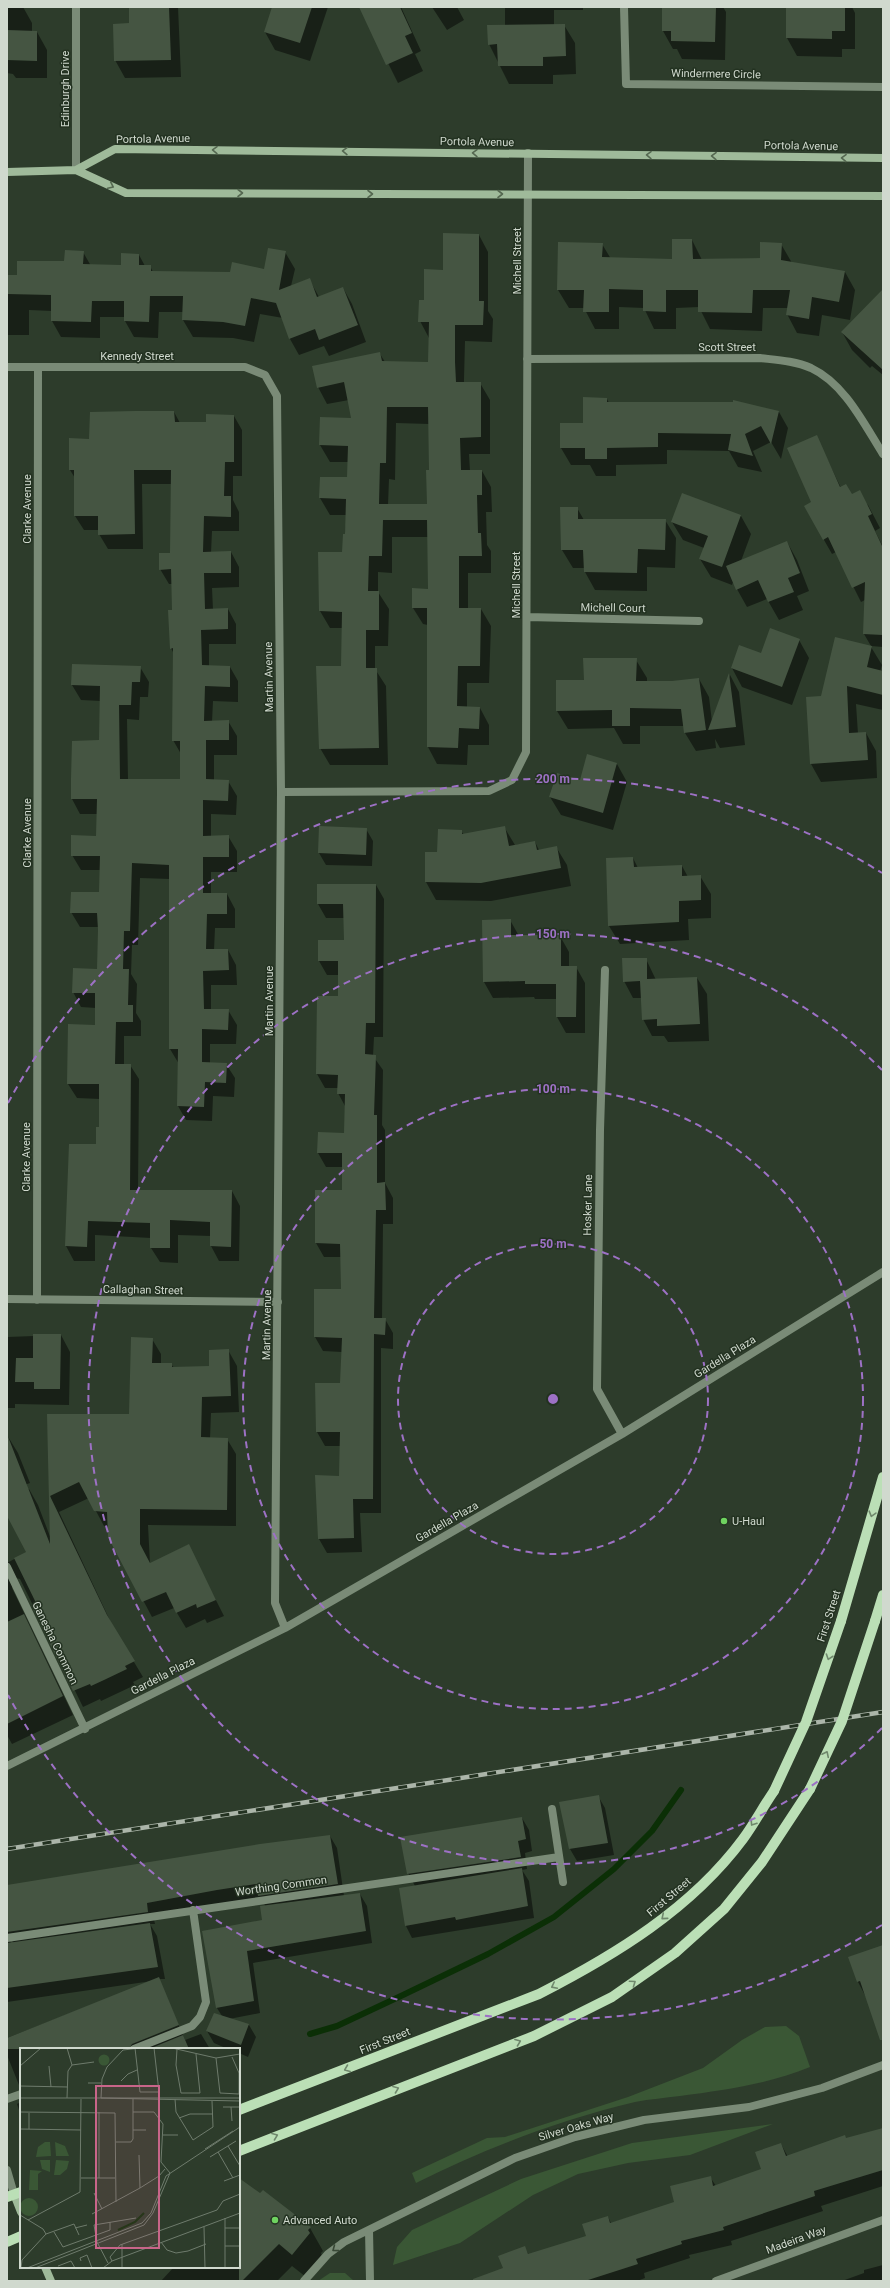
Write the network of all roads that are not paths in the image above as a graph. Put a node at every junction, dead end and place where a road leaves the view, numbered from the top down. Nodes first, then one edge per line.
1 (76, 7) edge
2 (624, 7) edge
3 (883, 87) edge
4 (528, 153) junction
5 (883, 158) edge
6 (76, 170) junction
7 (7, 172) edge
8 (528, 194) junction
9 (883, 196) edge
10 (527, 359) junction
11 (7, 367) edge
12 (38, 367) junction
13 (265, 375) joint
14 (883, 454) edge
15 (526, 617) junction
16 (699, 621) dead end
17 (281, 792) junction
18 (605, 970) dead end
19 (883, 1272) edge
20 (7, 1299) edge
21 (37, 1300) junction
22 (278, 1302) junction
23 (622, 1434) junction
24 (883, 1477) edge
25 (7, 1567) edge
26 (883, 1595) edge
27 (285, 1628) junction
28 (84, 1729) junction
29 (7, 1766) edge
30 (552, 1809) dead end
31 (559, 1857) junction
32 (563, 1882) dead end
33 (193, 1910) junction
34 (7, 1938) edge
35 (137, 2048) edge
36 (883, 2065) edge
37 (20, 2094) edge
38 (7, 2099) edge
39 (240, 2110) edge
40 (240, 2151) edge
41 (7, 2170) edge
42 (14, 2194) edge
43 (20, 2209) edge
44 (883, 2220) edge
45 (369, 2230) junction
46 (20, 2236) edge
47 (7, 2242) edge
48 (45, 2268) edge
49 (51, 2281) edge
50 (304, 2281) edge
51 (370, 2281) edge
52 (716, 2281) edge

1 - 6 street, Edinburgh Drive
2 - 3 street, Windermere Circle
5 -> 4 main road, Portola Avenue
4 -> 6 main road, Portola Avenue
4 - 8 street, Michell Street
6 - 7 main road, Portola Avenue
6 -> 8 main road, Portola Avenue
8 - 9 main road, Portola Avenue
8 - 10 street, Michell Street
10 - 14 street, Scott Street
10 - 15 street, Michell Street
11 - 12 street, Kennedy Street
12 - 13 street, Kennedy Street
12 - 21 street, Clarke Avenue
13 - 17 street, Martin Avenue
15 - 16 street, Michell Court
15 - 17 street, Michell Street
17 - 22 street, Martin Avenue
18 - 23 street, Hosker Lane
19 - 23 street, Gardella Plaza
20 - 21 street, Callaghan Street
21 - 22 street, Callaghan Street
22 - 27 street, Martin Avenue
23 - 27 street, Gardella Plaza
24 -> 39 main road, First Street, bridge
25 - 28 street, Ganesha Common
40 -> 26 main road, bridge
27 - 28 street, Gardella Plaza
28 - 29 street, Gardella Plaza
30 - 31 street
31 - 32 street
31 - 33 street, Worthing Common
33 - 34 street, Worthing Common
33 - 35 street
36 - 45 street, Silver Oaks Way
37 - 38 street
41 - 42 street
42 - 43 main road
44 - 52 street, Madeira Way
45 -> 50 street, Silver Oaks Way
45 - 51 street
46 - 47 main road
48 - 49 main road

